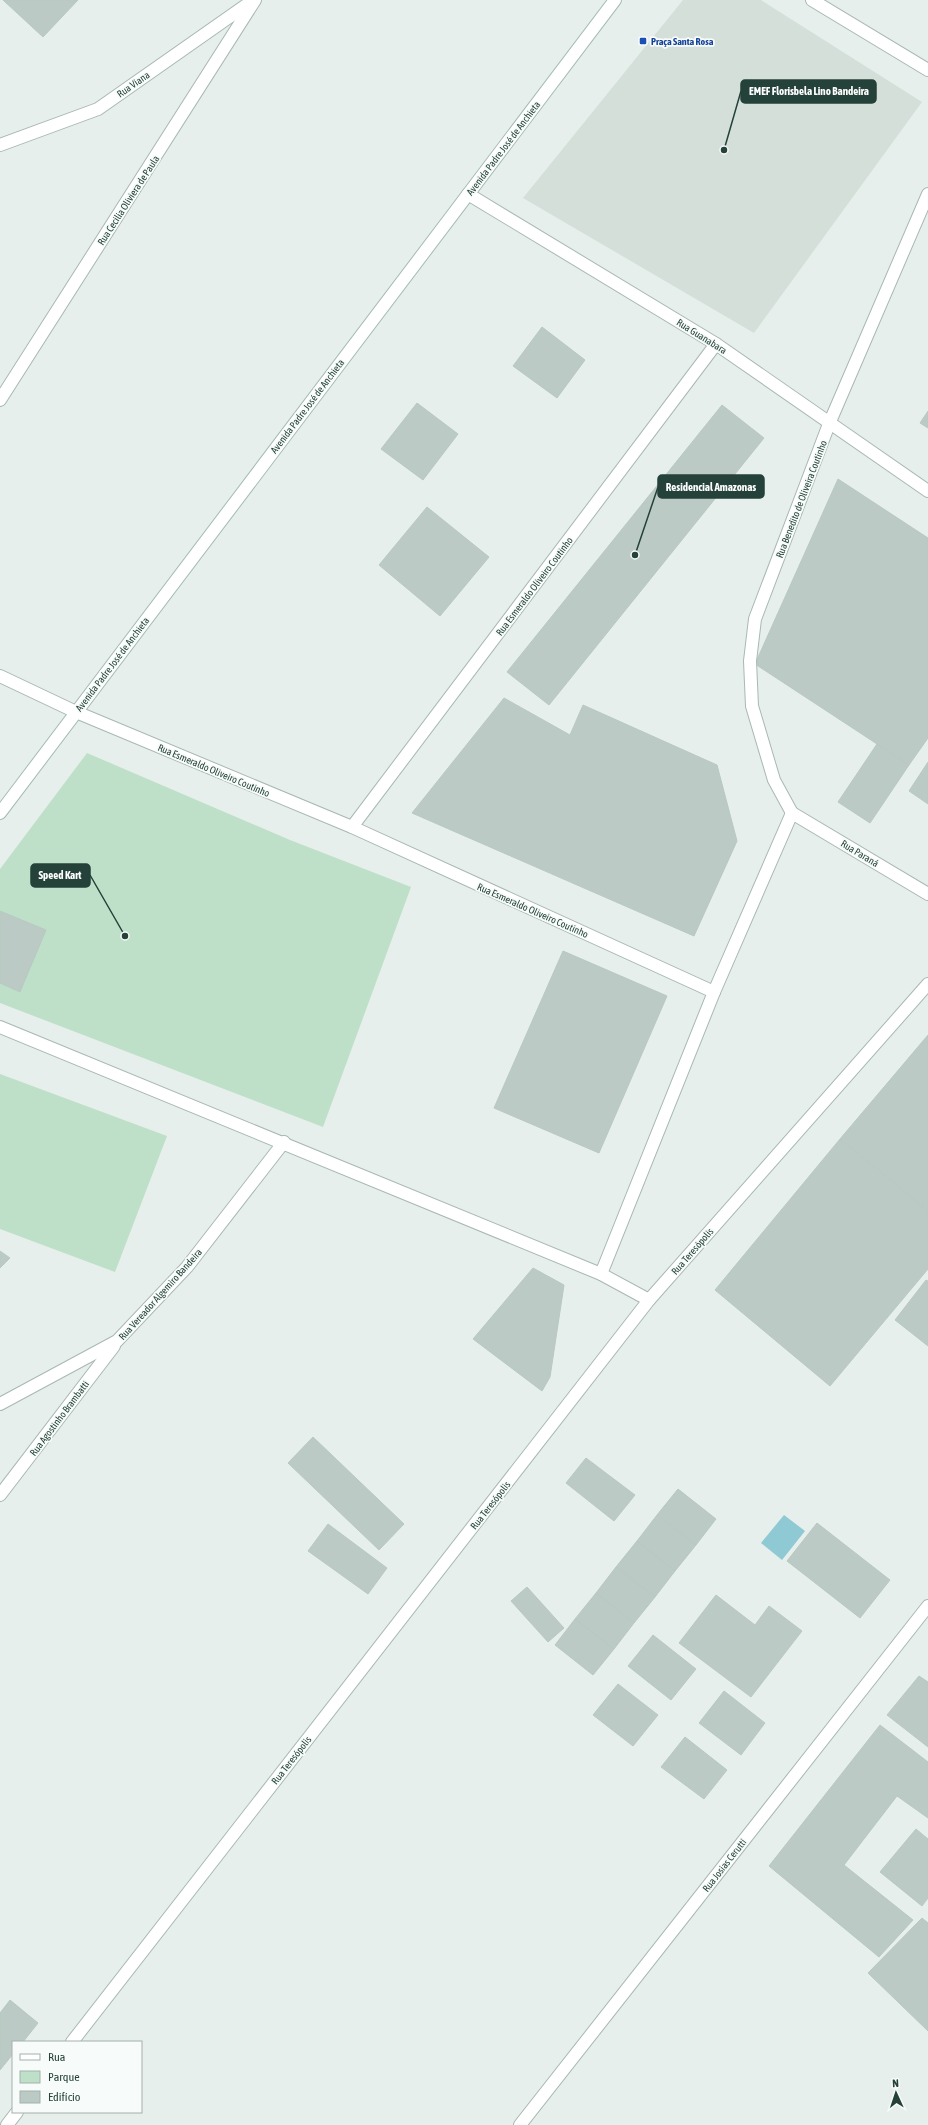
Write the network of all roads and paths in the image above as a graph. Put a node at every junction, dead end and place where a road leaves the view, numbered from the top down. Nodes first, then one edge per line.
1 (254, 0) edge
2 (615, 0) edge
3 (812, 0) edge
4 (928, 70) edge
5 (0, 145) edge
6 (468, 194) junction
7 (928, 194) edge
8 (716, 344) junction
9 (0, 400) edge
10 (829, 424) junction
11 (928, 491) edge
12 (0, 676) edge
13 (76, 712) junction
14 (0, 813) edge
15 (792, 813) junction
16 (352, 827) junction
17 (928, 894) edge
18 (928, 984) edge
19 (714, 992) junction
20 (0, 1027) edge
21 (284, 1142) junction
22 (601, 1274) junction
23 (649, 1300) junction
24 (117, 1341) junction
25 (0, 1404) edge
26 (0, 1495) edge
27 (928, 1606) edge
28 (73, 2041) edge
29 (16, 2113) edge
30 (7, 2125) edge
31 (520, 2125) edge

1 - 5 street, Rua Viana
1 - 9 street, Rua Cecilia Oliviera de Paula
2 - 6 street, Avenida Padre José de Anchieta
3 - 4 street
6 - 8 street, Rua Guanabara
6 - 13 street, Avenida Padre José de Anchieta
7 - 10 street, Rua Benedito de Oliveira Coutinho
8 - 10 street, Rua Guanabara
8 - 16 street, Rua Esmeraldo Oliveiro Coutinho
10 - 11 street, Rua Guanabara
10 - 15 street, Rua Benedito de Oliveira Coutinho
12 - 13 street, Rua Esmeraldo Oliveiro Coutinho
13 - 14 street, Avenida Padre José de Anchieta
13 - 16 street, Rua Esmeraldo Oliveiro Coutinho
15 - 17 street, Rua Paraná
15 - 19 street
16 - 19 street, Rua Esmeraldo Oliveiro Coutinho
18 - 23 street, Rua Teresópolis
19 - 22 street
20 - 21 street
21 - 22 street
21 - 24 street, Rua Vereador Algemiro Bandeira
22 - 23 street
23 - 28 street, Rua Teresópolis
24 - 25 street, Rua Vereador Algemiro Bandeira
24 - 26 street, Rua Agostinho Brambatti
27 - 31 street, Rua Josias Cerutti
29 - 30 street

